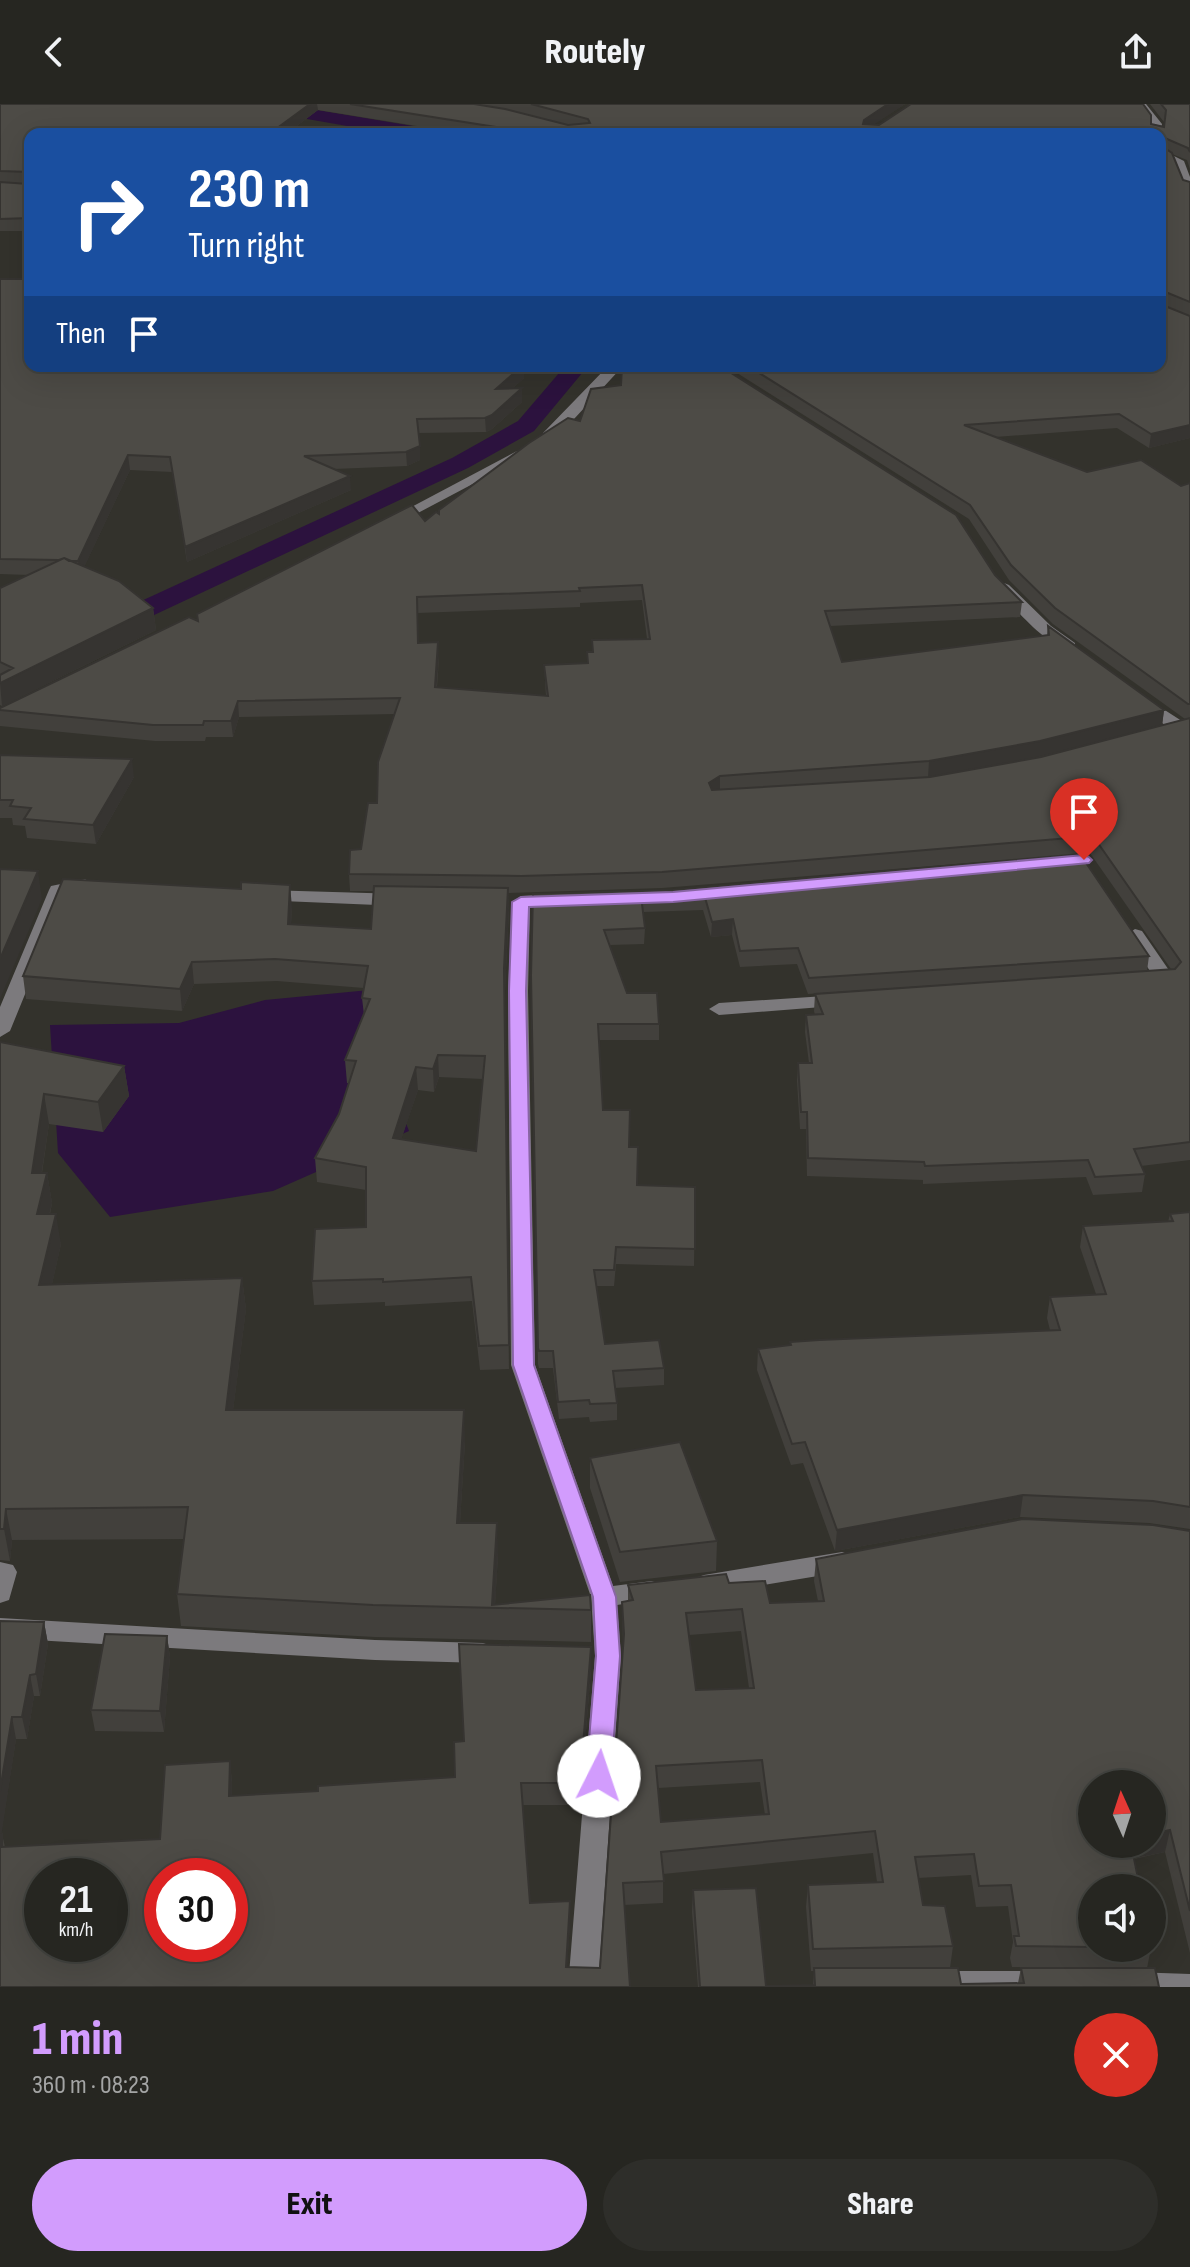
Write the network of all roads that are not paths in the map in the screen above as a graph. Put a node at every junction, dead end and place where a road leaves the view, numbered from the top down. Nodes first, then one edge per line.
1 (1141, 104) edge
2 (1158, 128) edge
3 (1166, 155) edge
4 (1190, 191) edge
5 (609, 372) edge
6 (378, 528) edge
7 (993, 573) edge
8 (1083, 656) edge
9 (1132, 693) edge
10 (1186, 728) edge
11 (1153, 736) edge
12 (100, 886) edge
13 (249, 895) edge
14 (415, 900) edge
15 (582, 900) edge
16 (1124, 920) edge
17 (1138, 982) edge
18 (862, 1000) edge
19 (719, 1009) dead end
20 (0, 1031) edge
21 (867, 1558) edge
22 (0, 1572) edge
23 (0, 1593) edge
24 (604, 1597) junction
25 (0, 1628) edge
26 (514, 1654) edge
27 (577, 1655) edge
28 (608, 1656) junction
29 (906, 1985) edge
30 (1080, 1985) edge
31 (1111, 1985) edge
32 (583, 1987) edge
33 (1190, 1987) edge

1 - 2 street
3 - 4 street
5 - 6 street
7 - 8 street
9 - 10 street
10 - 11 street
12 - 20 street
13 - 14 street
15 - 24 street
16 - 17 street
18 - 19 street
21 - 24 street
22 - 23 street
24 - 28 street
25 - 26 street
27 - 28 street
28 - 32 street
29 - 30 street
31 - 33 street

